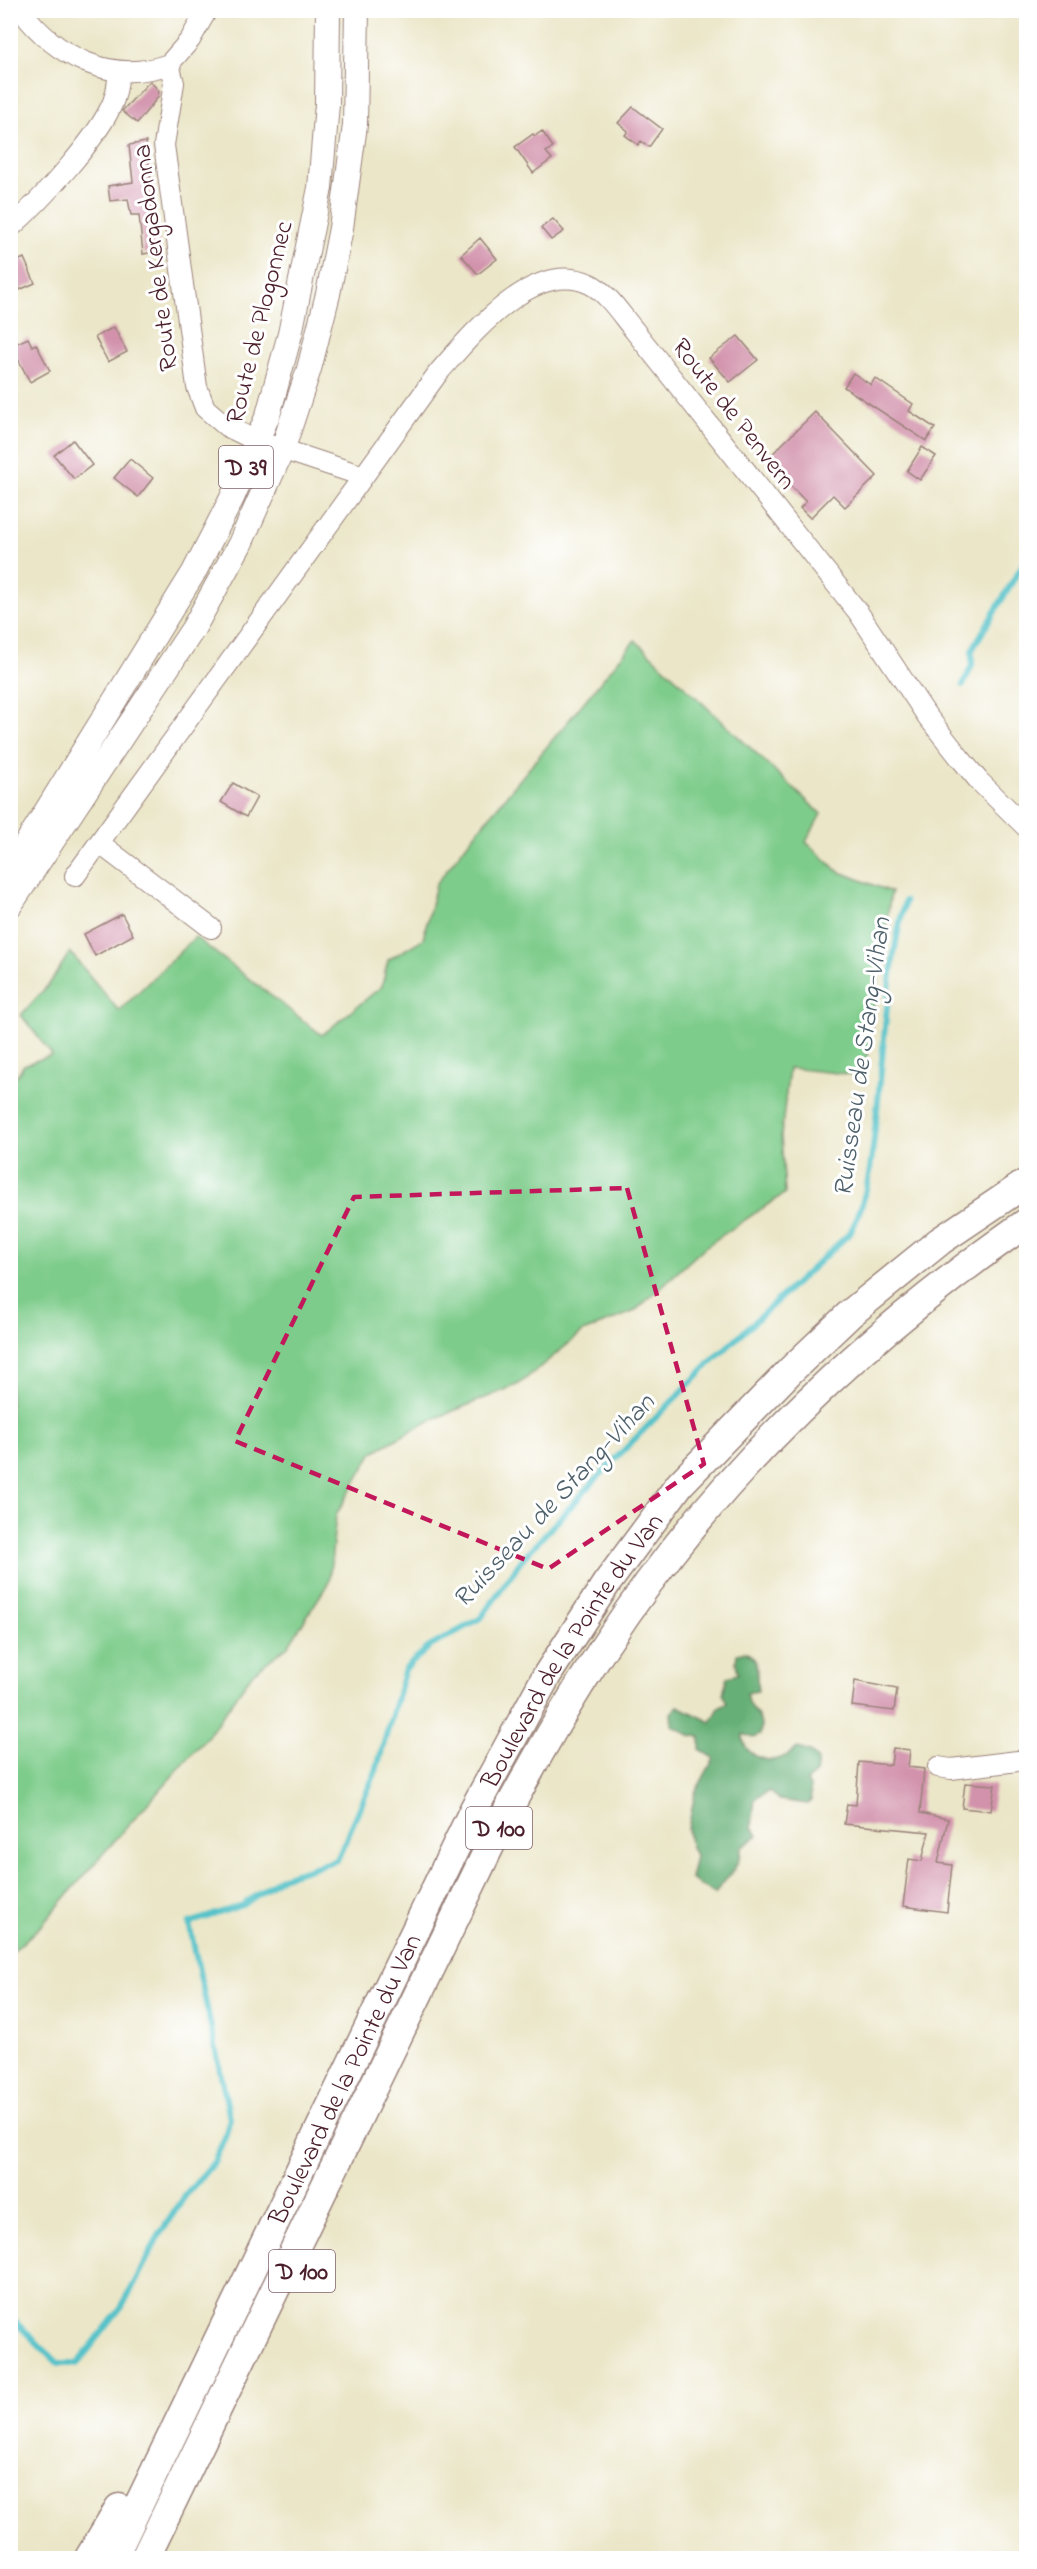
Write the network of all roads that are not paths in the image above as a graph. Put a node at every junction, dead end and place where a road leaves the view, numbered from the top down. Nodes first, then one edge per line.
1 (21, 10) edge
2 (207, 10) edge
3 (327, 10) edge
4 (357, 10) edge
5 (169, 64) junction
6 (119, 71) junction
7 (10, 228) edge
8 (257, 441) junction
9 (284, 448) junction
10 (363, 476) junction
11 (1026, 827) edge
12 (99, 843) junction
13 (10, 870) edge
14 (75, 876) dead end
15 (10, 905) edge
16 (211, 927) dead end
17 (1026, 1183) edge
18 (1026, 1223) edge
19 (1026, 1760) edge
20 (938, 1767) dead end
21 (426, 1977) junction
22 (154, 2473) junction
23 (89, 2559) edge
24 (113, 2559) edge
25 (146, 2559) edge
26 (166, 2559) edge

1 - 6 street
2 - 5 street
3 - 8 main road, Route de Plogonnec / D 39
4 - 9 main road, D 39
5 - 6 street
5 - 8 street, Route de Kergadonna
6 - 7 street
8 - 9 street, Route de Kergadonna
8 - 13 main road, Route de Plogonnec / D 39
9 - 10 street
9 - 15 main road, D 39
10 - 11 street, Route de Penvern
10 - 12 street
12 - 14 street
12 - 16 street
17 - 22 highway, Boulevard de la Pointe du Van / D 100
18 - 21 highway, Boulevard de la Pointe du Van / D 100
19 - 20 street
21 - 25 highway, Boulevard de la Pointe du Van / D 100
21 - 26 highway, D 100
22 - 23 highway, D 100
22 - 24 highway, Boulevard de la Pointe du Van / D 100

